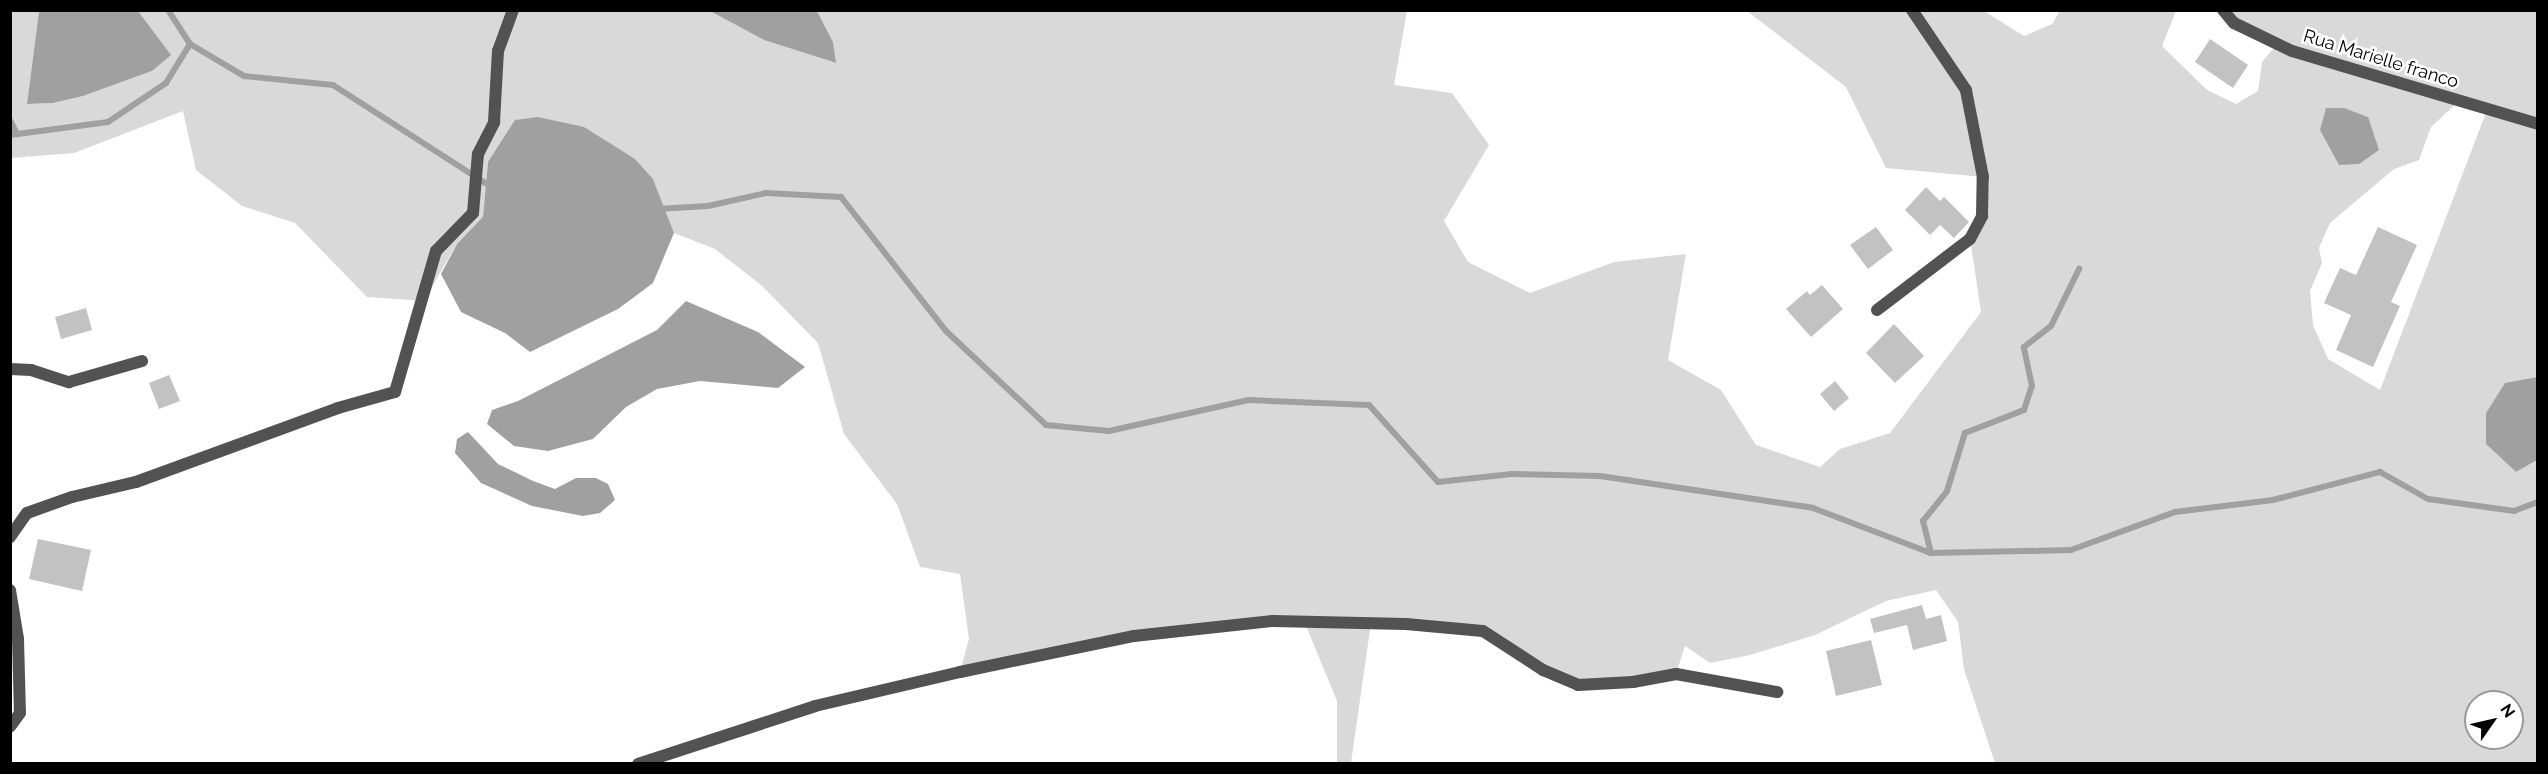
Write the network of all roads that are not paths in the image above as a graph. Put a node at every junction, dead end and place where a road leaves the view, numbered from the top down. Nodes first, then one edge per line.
1 (513, 10) edge
2 (1912, 10) edge
3 (2223, 10) edge
4 (2538, 124) edge
5 (1877, 310) dead end
6 (142, 361) dead end
7 (10, 369) edge
8 (10, 537) edge
9 (10, 590) edge
10 (1777, 692) dead end
11 (10, 727) edge
12 (638, 764) edge

1 - 8 street
2 - 5 street
3 - 4 street, Rua Marielle franco
6 - 7 street
9 - 11 street
10 - 12 street

